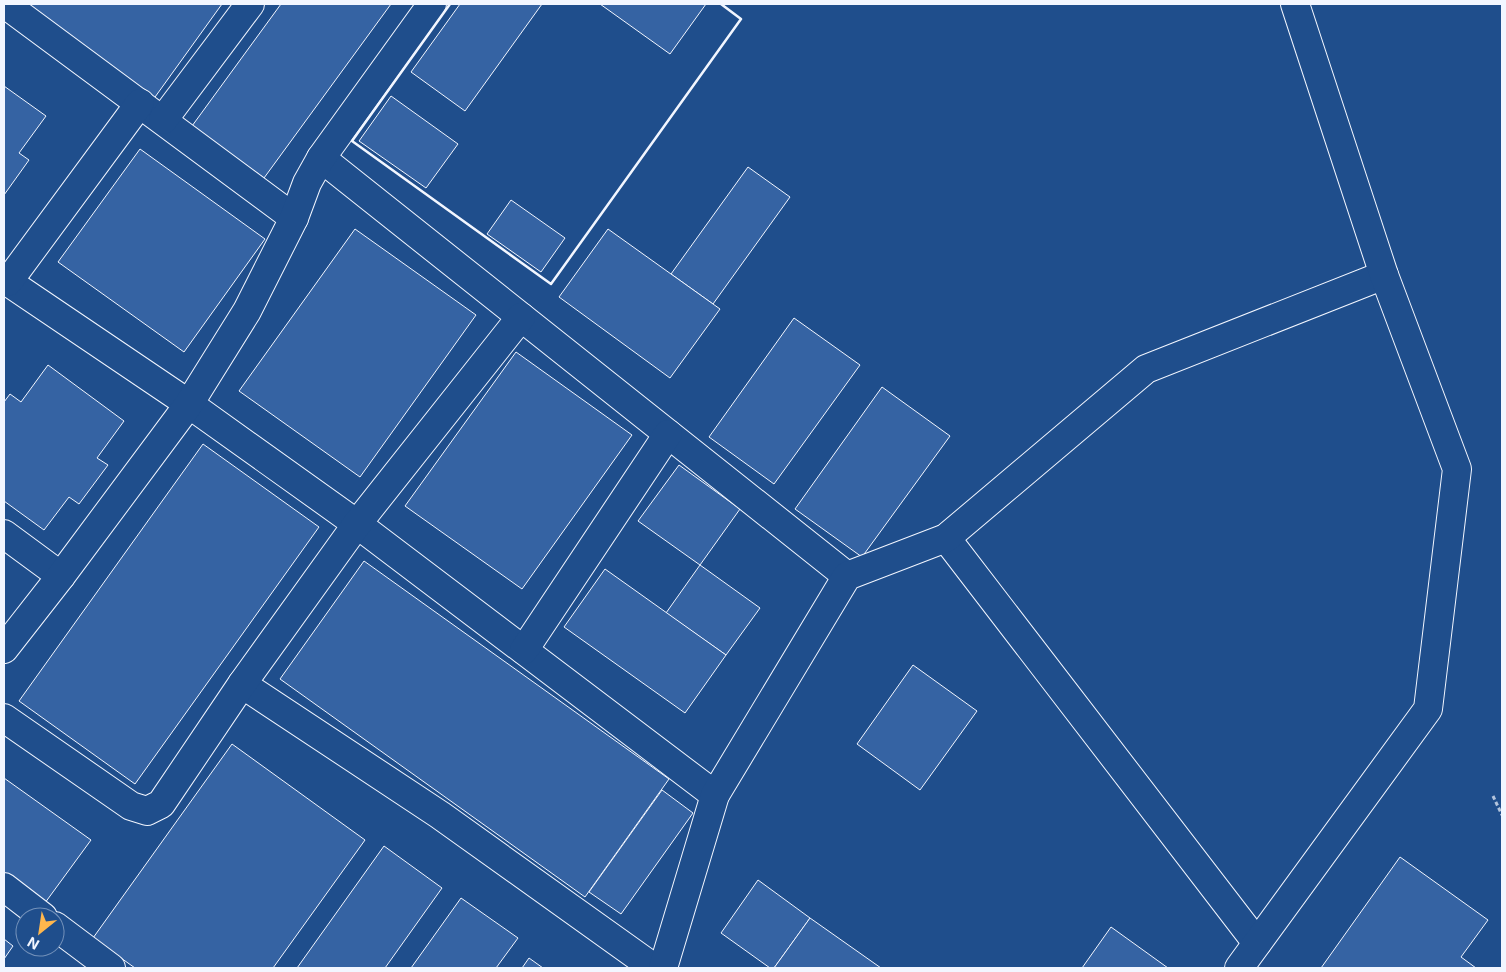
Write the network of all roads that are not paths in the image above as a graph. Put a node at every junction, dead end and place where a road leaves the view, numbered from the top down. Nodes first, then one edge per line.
1 (5, 4) edge
2 (250, 4) edge
3 (432, 4) edge
4 (1295, 4) edge
5 (140, 103) junction
6 (163, 120) junction
7 (320, 158) junction
8 (294, 218) junction
9 (1384, 276) junction
10 (6, 280) edge
11 (521, 317) junction
12 (189, 404) junction
13 (668, 434) junction
14 (357, 524) junction
15 (4, 534) edge
16 (946, 538) junction
17 (61, 576) junction
18 (847, 576) junction
19 (4, 649) edge
20 (524, 650) junction
21 (242, 684) junction
22 (4, 718) edge
23 (715, 795) junction
24 (4, 887) edge
25 (30, 907) edge
26 (65, 934) edge
27 (1257, 943) junction
28 (111, 968) edge
29 (654, 968) edge
30 (662, 968) edge
31 (1239, 968) edge

1 - 5 street
2 - 6 street
3 - 7 street
4 - 9 street
5 - 6 street
5 - 10 street
6 - 8 street
7 - 8 street
7 - 11 street
8 - 12 street
9 - 16 street
9 - 27 street
10 - 12 street
11 - 13 street
11 - 14 street
12 - 14 street
12 - 17 street
13 - 18 street
13 - 20 street
14 - 20 street
14 - 21 street
15 - 17 street
16 - 18 street
16 - 27 street
17 - 19 street
18 - 23 street
20 - 23 street
21 - 22 street
21 - 29 street
23 - 30 street
24 - 25 street
26 - 28 street
27 - 31 street

